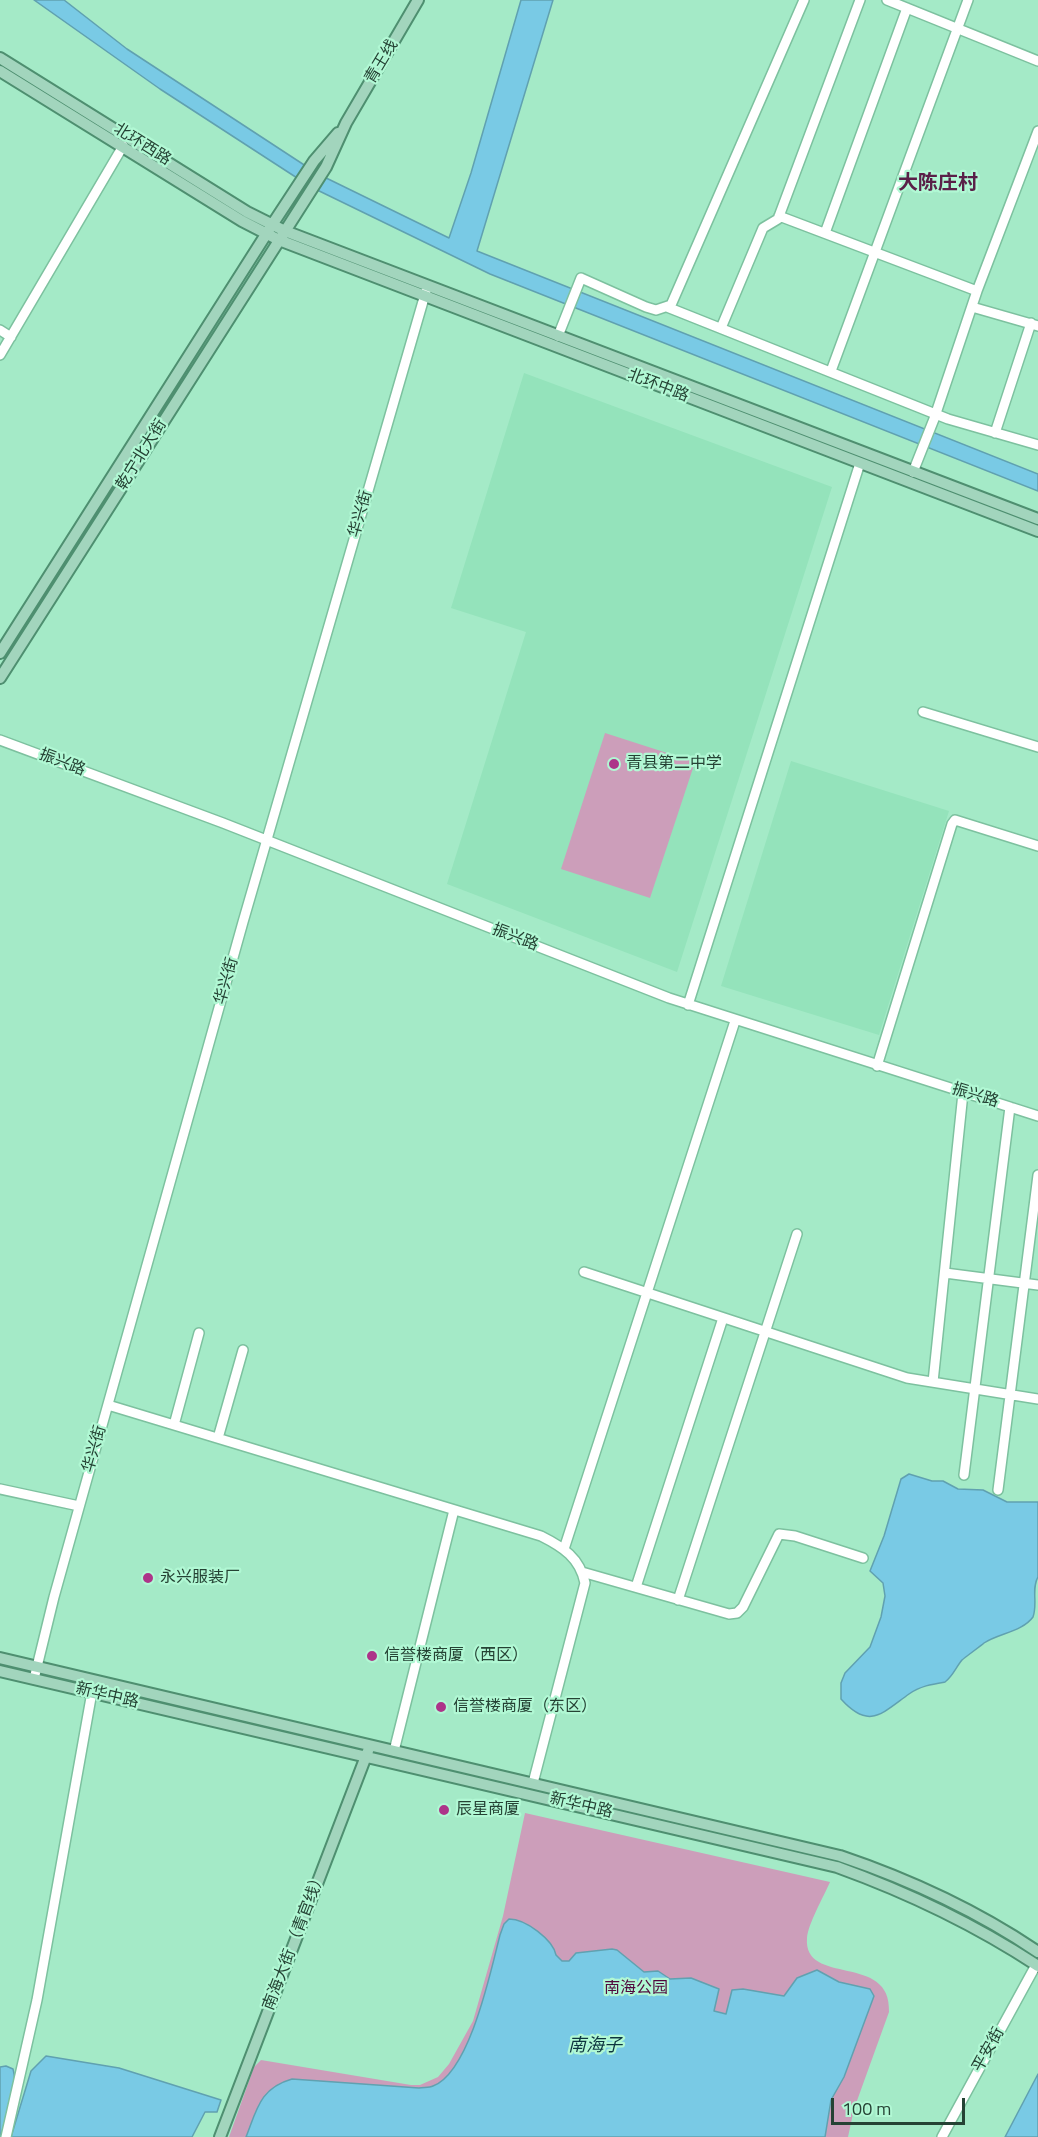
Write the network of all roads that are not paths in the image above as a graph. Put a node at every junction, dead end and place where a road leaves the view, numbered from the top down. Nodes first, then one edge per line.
1 (418, 0) edge
2 (804, 0) edge
3 (860, 0) edge
4 (886, 0) edge
5 (968, 0) edge
6 (907, 8) junction
7 (956, 28) junction
8 (0, 58) edge
9 (1038, 61) edge
10 (0, 71) edge
11 (346, 123) junction
12 (1038, 131) edge
13 (123, 147) junction
14 (779, 216) junction
15 (269, 230) junction
16 (825, 233) junction
17 (282, 236) junction
18 (874, 252) junction
19 (977, 291) junction
20 (426, 292) junction
21 (667, 307) junction
22 (972, 307) junction
23 (1034, 324) edge
24 (720, 328) junction
25 (0, 330) edge
26 (558, 336) junction
27 (11, 337) junction
28 (0, 355) edge
29 (831, 371) junction
30 (936, 412) junction
31 (995, 433) junction
32 (1038, 445) edge
33 (860, 463) junction
34 (913, 471) junction
35 (1038, 519) edge
36 (1038, 531) edge
37 (0, 653) edge
38 (0, 678) edge
39 (923, 712) dead end
40 (0, 740) edge
41 (1038, 747) edge
42 (267, 840) junction
43 (1038, 846) edge
44 (688, 1005) junction
45 (735, 1021) junction
46 (877, 1066) junction
47 (963, 1092) junction
48 (1010, 1107) junction
49 (1038, 1116) edge
50 (1038, 1175) edge
51 (797, 1234) dead end
52 (584, 1272) dead end
53 (945, 1273) junction
54 (989, 1278) junction
55 (1024, 1283) junction
56 (1038, 1285) edge
57 (646, 1293) junction
58 (723, 1318) junction
59 (764, 1332) junction
60 (199, 1333) dead end
61 (243, 1350) dead end
62 (933, 1382) junction
63 (975, 1390) junction
64 (1010, 1395) junction
65 (1038, 1399) edge
66 (108, 1405) junction
67 (174, 1425) junction
68 (218, 1438) junction
69 (964, 1475) dead end
70 (0, 1489) edge
71 (998, 1490) dead end
72 (79, 1506) junction
73 (454, 1510) junction
74 (564, 1549) junction
75 (863, 1558) dead end
76 (582, 1572) junction
77 (636, 1587) junction
78 (678, 1600) junction
79 (0, 1658) edge
80 (37, 1667) junction
81 (0, 1671) edge
82 (34, 1679) junction
83 (92, 1692) junction
84 (370, 1745) junction
85 (394, 1751) junction
86 (365, 1756) junction
87 (533, 1783) junction
88 (1038, 1950) edge
89 (1037, 1965) edge
90 (6, 2137) edge
91 (220, 2137) edge
92 (942, 2137) edge

1 - 11 main road, 青王线
2 - 21 street
3 - 14 street
4 - 6 street
5 - 7 street
6 - 7 street
6 - 16 street
7 - 9 street
7 - 18 street
8 - 15 main road, 北环西路
10 - 13 main road, 北环西路
11 - 15 main road, 乾宁北大街
11 - 17 main road, 乾宁北大街
12 - 19 street
13 - 15 main road, 北环西路
13 - 27 street
14 - 16 street
14 - 24 street
15 - 17 main road, 北环西路
15 - 37 main road, 乾宁北大街
16 - 18 street
17 - 20 main road, 北环中路
17 - 38 main road, 乾宁北大街
18 - 19 street
18 - 29 street
19 - 22 street
20 - 26 main road, 北环中路
20 - 33 main road, 北环中路
20 - 42 street, 华兴街
21 - 24 street
21 - 26 street
22 - 23 street
22 - 30 street
23 - 31 street
24 - 29 street
25 - 27 street
26 - 34 main road, 北环中路
27 - 28 street
29 - 30 street
30 - 31 street
30 - 34 street
31 - 32 street
33 - 36 main road, 北环中路
33 - 44 street
34 - 35 main road, 北环中路
39 - 41 street
40 - 42 street, 振兴路
42 - 44 street, 振兴路
42 - 66 street, 华兴街
43 - 46 street
44 - 45 street, 振兴路
45 - 46 street, 振兴路
45 - 57 street
46 - 47 street, 振兴路
47 - 48 street, 振兴路
47 - 53 street
48 - 49 street, 振兴路
48 - 54 street
50 - 55 street
51 - 59 street
52 - 57 street
53 - 54 street
53 - 62 street
54 - 55 street
54 - 63 street
55 - 56 street
55 - 64 street
57 - 58 street
57 - 74 street
58 - 59 street
58 - 77 street
59 - 62 street
59 - 78 street
60 - 67 street
61 - 68 street
62 - 63 street
63 - 64 street
63 - 69 street
64 - 65 street
64 - 71 street
66 - 67 street
66 - 72 street, 华兴街
67 - 68 street
68 - 73 street
70 - 72 street
72 - 80 street, 华兴街
73 - 74 street
73 - 85 street
74 - 76 street
75 - 78 street
76 - 77 street
76 - 87 street
77 - 78 street
79 - 80 main road, 新华中路
80 - 82 street, 华兴街
80 - 84 main road, 新华中路
81 - 82 main road, 新华中路
82 - 83 main road, 新华中路
83 - 86 main road, 新华中路
83 - 90 street
84 - 85 main road, 新华中路
84 - 86 main road, 南海大街 （青官线）
85 - 87 main road, 新华中路
86 - 89 main road, 新华中路
86 - 91 main road, 南海大街 （青官线）
87 - 88 main road, 新华中路
89 - 92 street, 平安街

